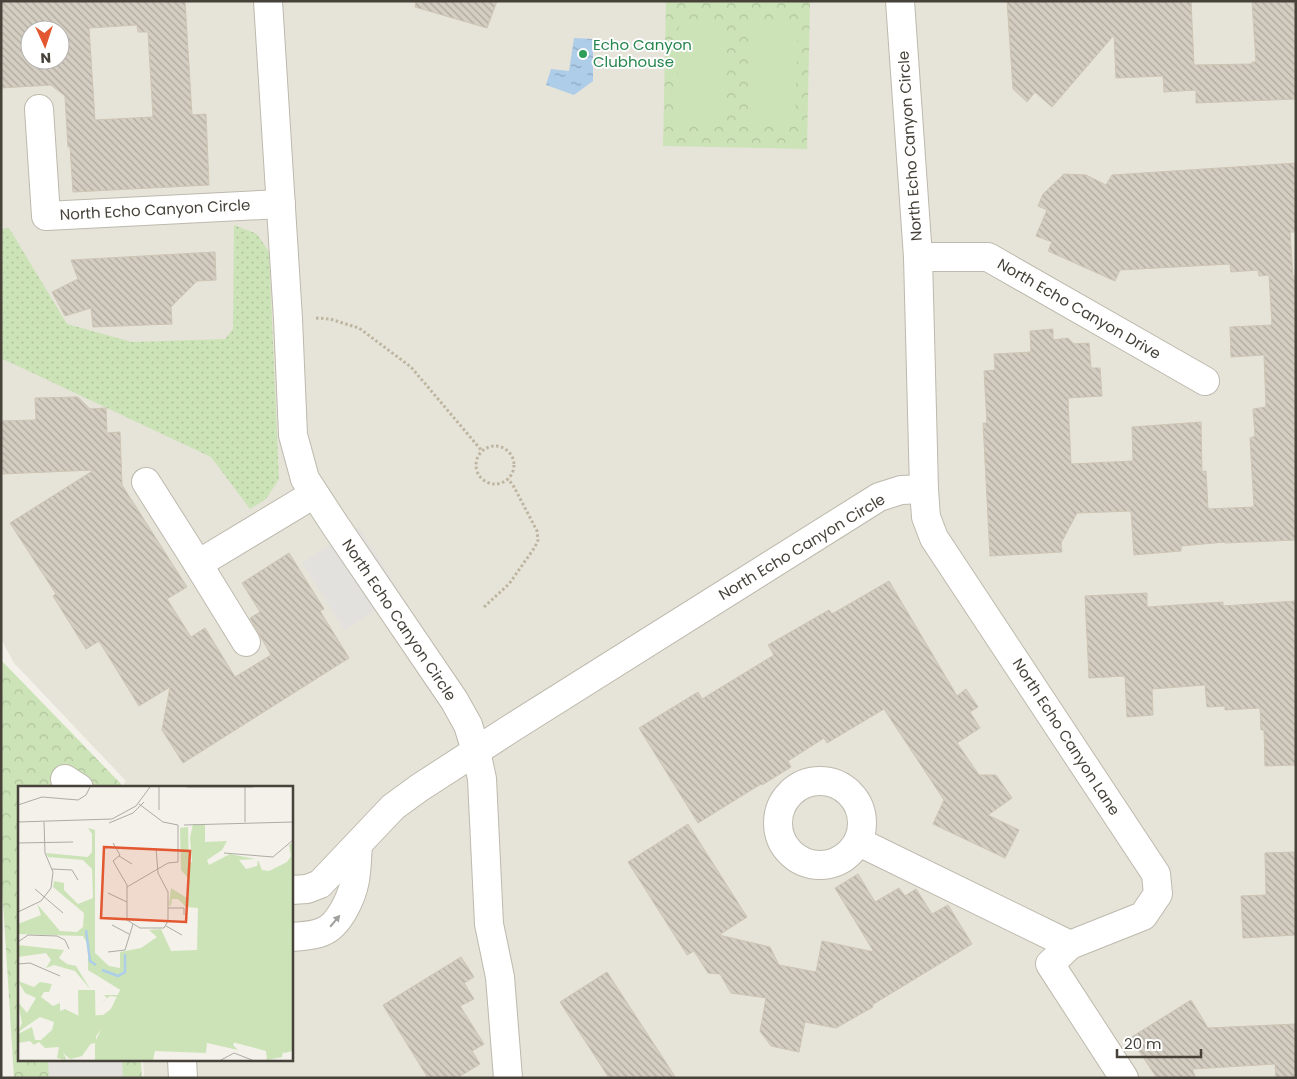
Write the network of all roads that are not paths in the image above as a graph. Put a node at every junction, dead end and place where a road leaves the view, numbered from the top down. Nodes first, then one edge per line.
1 (268, 1) edge
2 (900, 1) edge
3 (39, 109) dead end
4 (281, 204) junction
5 (918, 257) junction
6 (1205, 381) dead end
7 (146, 482) dead end
8 (924, 488) junction
9 (314, 494) junction
10 (198, 564) junction
11 (246, 642) dead end
12 (476, 751) junction
13 (859, 842) dead end
14 (358, 845) junction
15 (292, 890) edge
16 (292, 937) edge
17 (1070, 945) junction
18 (182, 1062) edge
19 (183, 1078) edge
20 (508, 1078) edge
21 (1124, 1078) edge

1 - 4 street, North Echo Canyon Circle
2 - 5 street, North Echo Canyon Circle
3 - 4 street, North Echo Canyon Circle
4 - 9 street, North Echo Canyon Circle
5 - 6 street, North Echo Canyon Drive
5 - 8 street, North Echo Canyon Circle
7 - 10 street
8 - 12 street, North Echo Canyon Circle
8 - 17 street, North Echo Canyon Lane
9 - 10 street
9 - 12 street, North Echo Canyon Circle
10 - 11 street
12 - 14 street, North Echo Canyon Circle
12 - 20 street, North Echo Canyon Circle
13 - 17 street
14 - 15 street, North Echo Canyon Circle
16 -> 14 street
17 - 21 street, North Echo Canyon Lane
18 - 19 street

